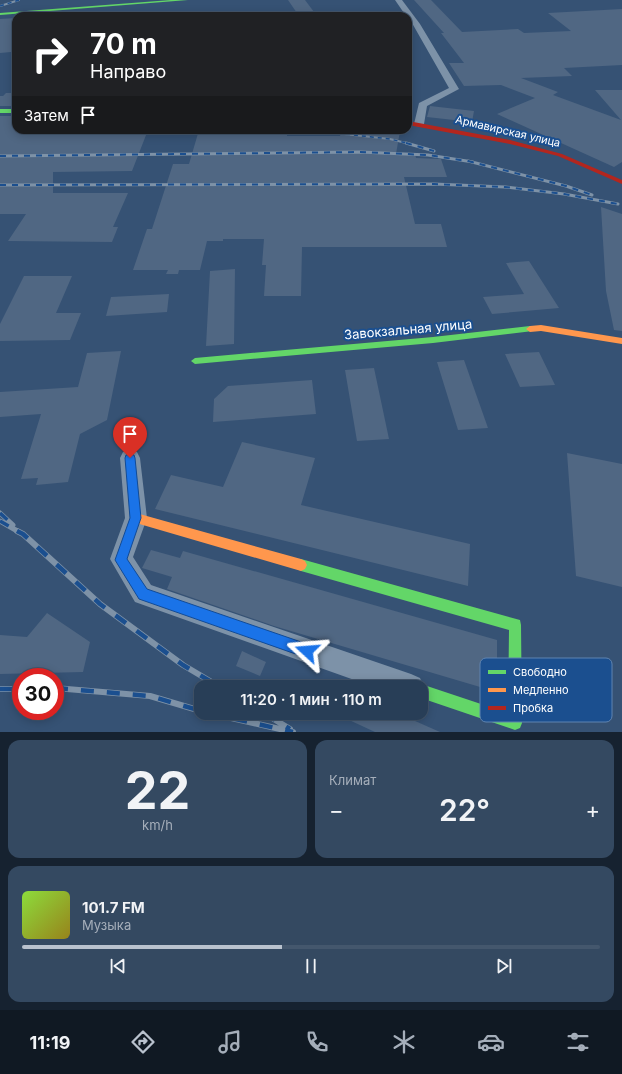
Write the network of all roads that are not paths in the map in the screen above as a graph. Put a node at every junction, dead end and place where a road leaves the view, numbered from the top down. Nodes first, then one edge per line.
1 (186, 0) edge
2 (398, 0) edge
3 (27, 12) edge
4 (407, 12) edge
5 (12, 13) edge
6 (0, 14) edge
7 (412, 19) edge
8 (0, 111) edge
9 (12, 111) edge
10 (412, 123) edge
11 (419, 124) junction
12 (622, 182) edge
13 (622, 341) edge
14 (195, 361) dead end
15 (130, 458) dead end
16 (136, 518) junction
17 (515, 658) edge
18 (391, 680) edge
19 (428, 693) edge
20 (480, 711) edge

1 - 3 street
2 - 4 street
5 - 6 street
7 - 11 street
8 - 9 street
10 - 11 street, Армавирская улица
11 - 12 street, Армавирская улица
13 - 14 street, Завокзальная улица
15 - 16 street
16 - 17 street
16 - 18 street
19 - 20 street

